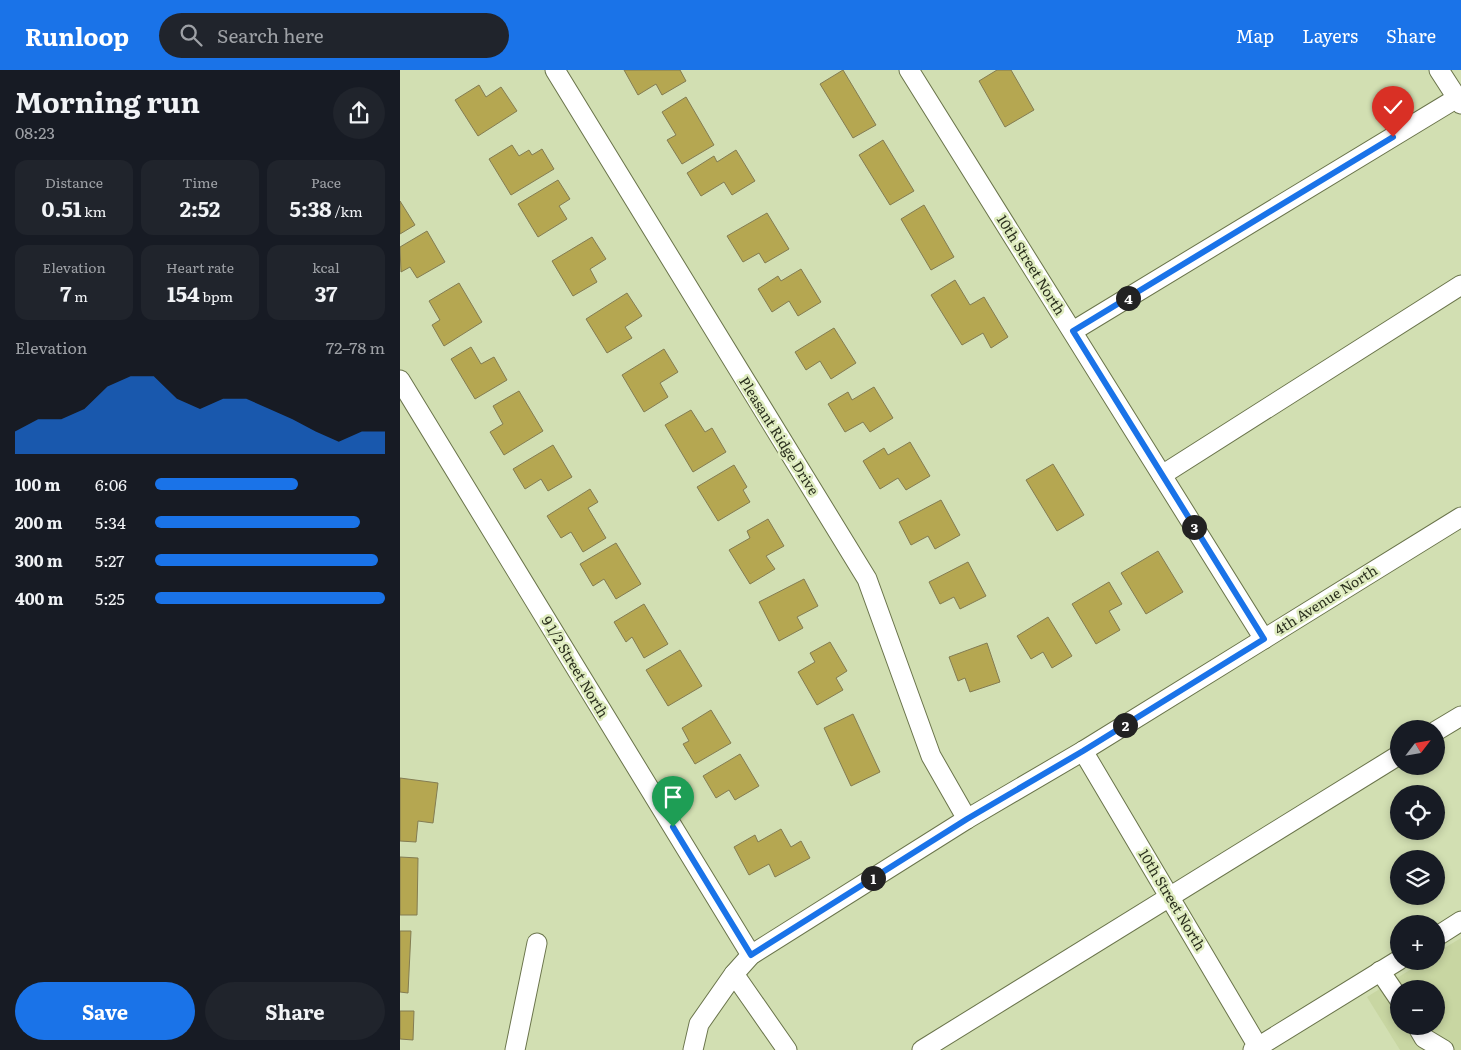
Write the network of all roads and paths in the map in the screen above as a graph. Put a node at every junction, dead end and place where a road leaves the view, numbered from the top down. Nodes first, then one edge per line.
1 (555, 70) edge
2 (909, 70) edge
3 (1439, 70) edge
4 (1459, 101) edge
5 (1461, 286) edge
6 (1073, 331) junction
7 (400, 380) edge
8 (1162, 475) junction
9 (1461, 516) edge
10 (1264, 639) junction
11 (1461, 716) edge
12 (1445, 726) edge
13 (1083, 751) junction
14 (1390, 761) edge
15 (967, 819) junction
16 (1170, 897) junction
17 (1461, 921) edge
18 (1445, 931) edge
19 (537, 943) dead end
20 (751, 955) junction
21 (1390, 965) edge
22 (1380, 971) junction
23 (734, 974) junction
24 (1390, 986) edge
25 (1422, 1035) edge
26 (1257, 1049) edge
27 (515, 1050) edge
28 (693, 1050) edge
29 (787, 1050) edge
30 (922, 1050) edge
31 (1444, 1050) edge

1 - 15 street, Pleasant Ridge Drive
2 - 6 street, 10th Street North
3 - 4 street
4 - 6 street
5 - 8 street
6 - 8 street, 10th Street North
7 - 20 street, 9 1/2 Street North
8 - 10 street, 10th Street North
9 - 10 street, 4th Avenue North
10 - 13 street, 4th Avenue North
11 - 12 street
13 - 15 street, 4th Avenue North
13 - 16 street, 10th Street North
14 - 16 street
15 - 20 street, 4th Avenue North
16 - 26 street, 10th Street North
16 - 30 street
17 - 18 street
19 - 27 street
20 - 23 street, 4th Avenue North
21 - 22 street
22 - 24 street
22 - 26 street
23 - 28 street, 4th Avenue North
23 - 29 street
25 - 31 street

